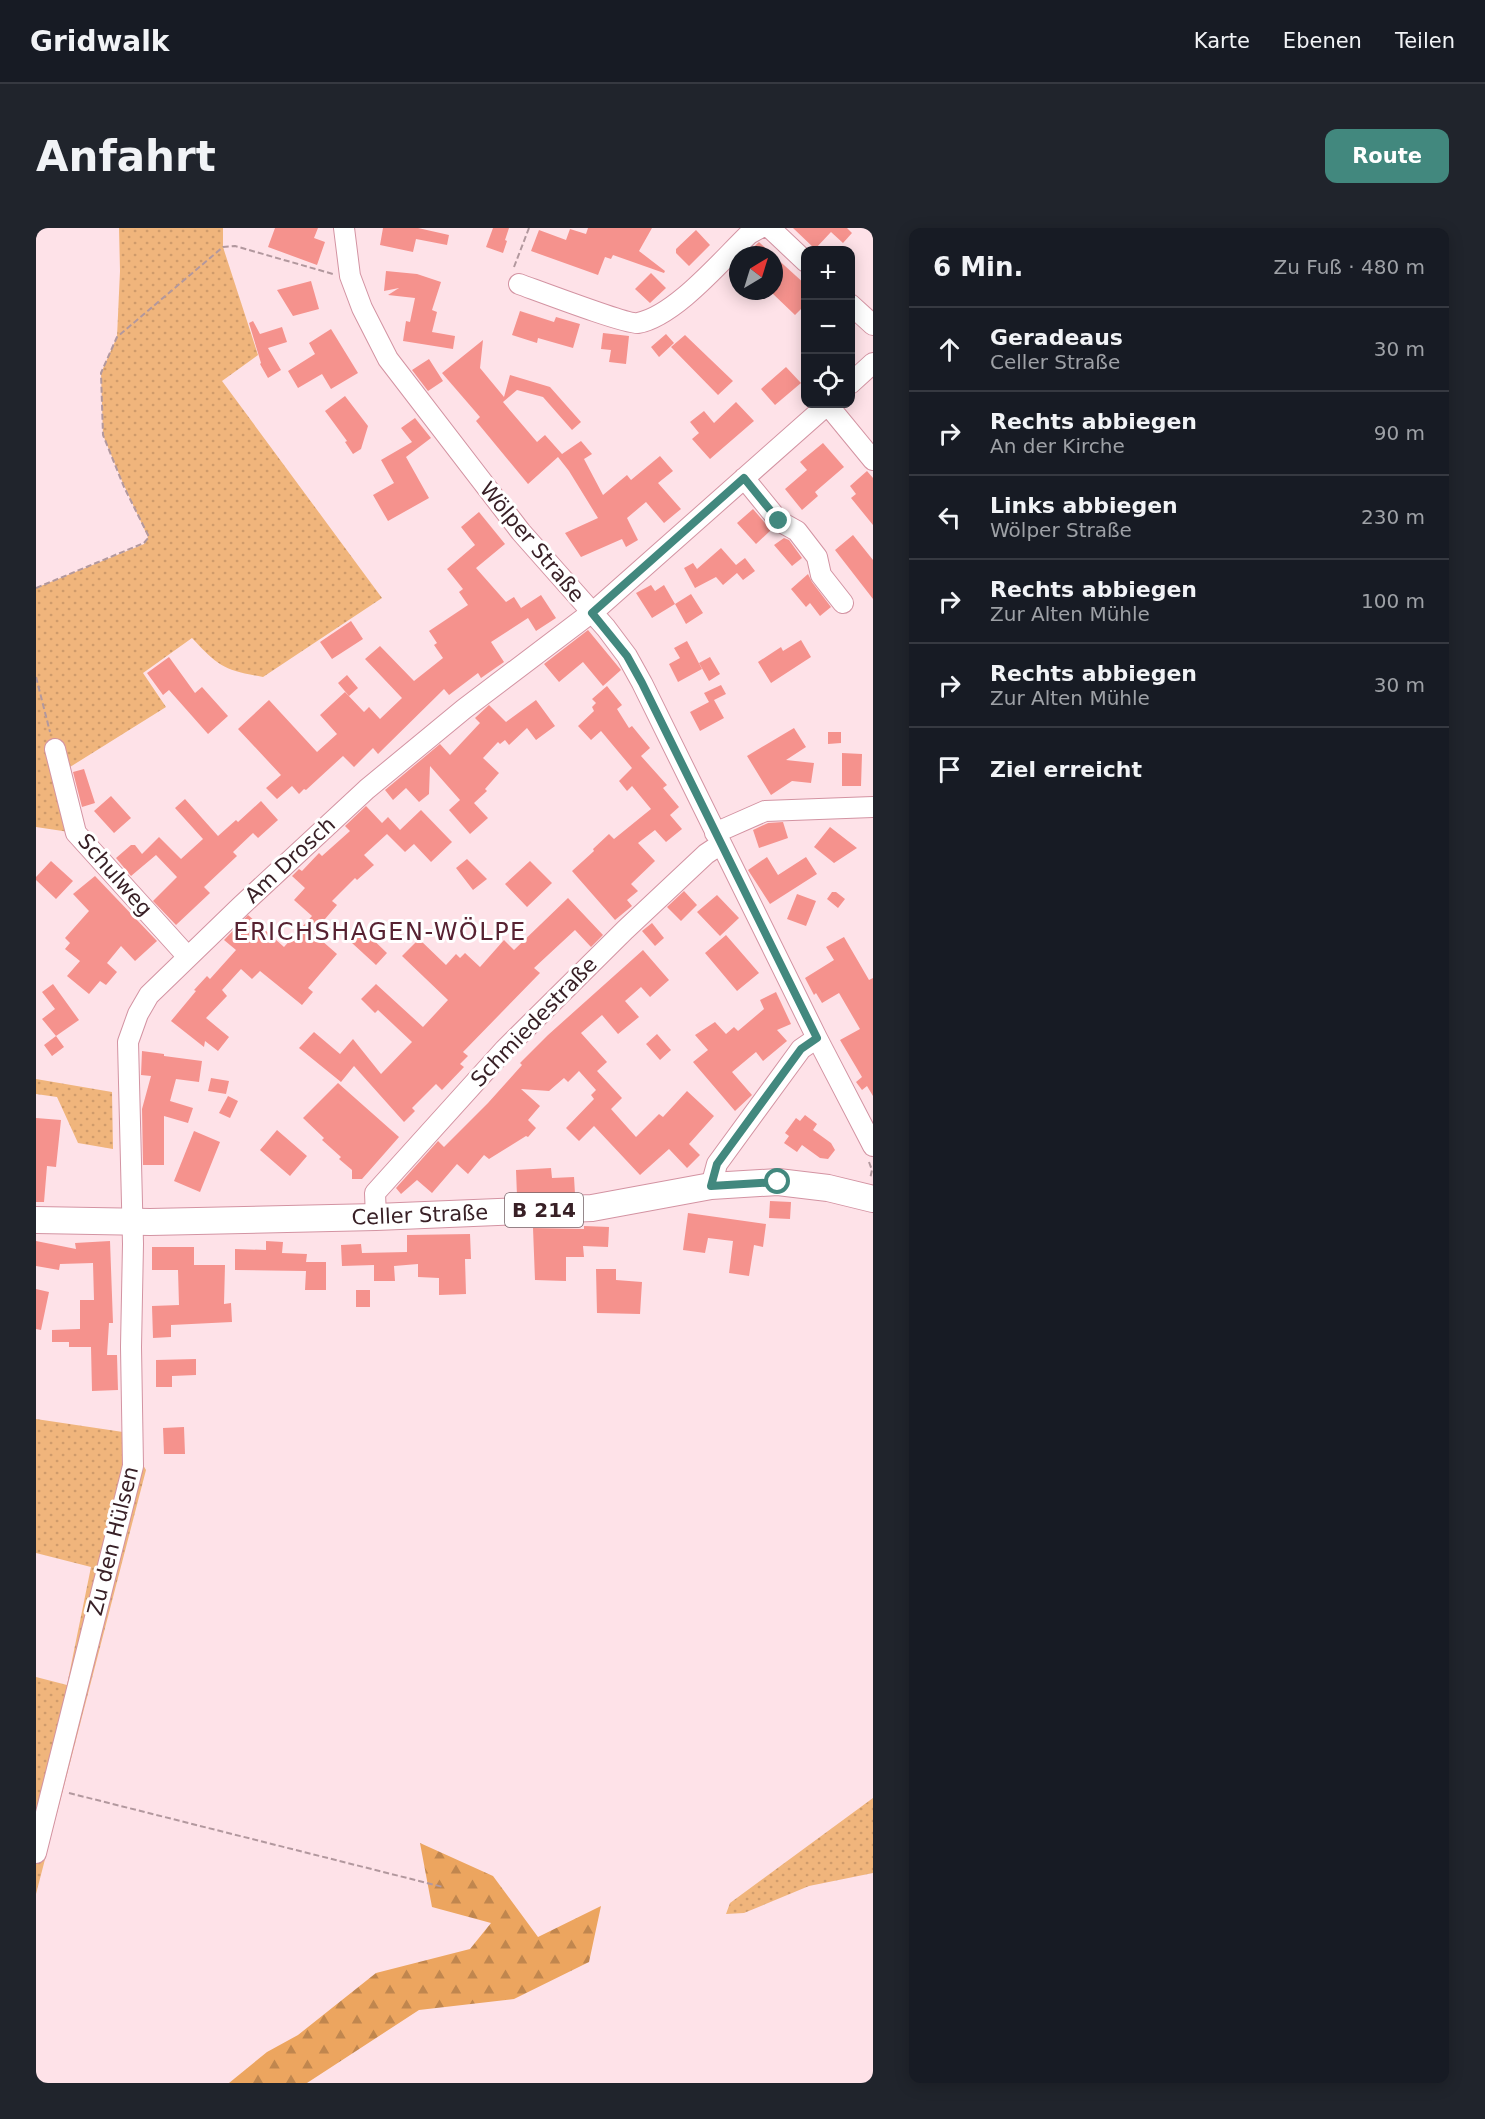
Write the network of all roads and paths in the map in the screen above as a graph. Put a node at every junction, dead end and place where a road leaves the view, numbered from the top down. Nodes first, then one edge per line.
1 (344, 228) edge
2 (529, 228) edge
3 (760, 228) edge
4 (770, 228) edge
5 (801, 257) edge
6 (350, 276) junction
7 (519, 284) joint
8 (855, 309) edge
9 (873, 325) edge
10 (873, 363) edge
11 (855, 379) edge
12 (823, 408) edge
13 (831, 408) edge
14 (873, 460) edge
15 (744, 478) junction
16 (36, 588) edge
17 (843, 603) dead end
18 (592, 613) junction
19 (36, 677) edge
20 (55, 749) joint
21 (873, 807) edge
22 (718, 839) junction
23 (188, 957) junction
24 (817, 1038) junction
25 (870, 1151) edge
26 (711, 1186) junction
27 (870, 1190) edge
28 (376, 1217) junction
29 (36, 1220) edge
30 (133, 1222) junction
31 (52, 1789) junction
32 (36, 1853) edge
33 (443, 1887) dead end

1 - 6 street, Wölper Straße
2 - 7 path
3 - 7 street
4 - 5 street
6 - 16 path
6 - 18 street, Wölper Straße
8 - 9 street
10 - 11 street
12 - 15 street, Am Drosch
13 - 14 street
15 - 17 street
15 - 18 street, Am Drosch
18 - 22 street, Wölper Straße
18 - 23 street, Am Drosch
19 - 20 path
20 - 23 street, Schulweg
21 - 22 street, Schmiedestraße
22 - 24 street, Wölper Straße
22 - 28 street, Schmiedestraße
23 - 30 street, Am Drosch
24 - 25 street, Wölper Straße
24 - 26 street
25 - 27 path
26 - 27 main road, Celler Straße / B 214
26 - 28 main road, Celler Straße / B 214
28 - 30 main road, Celler Straße / B 214
29 - 30 main road, Celler Straße / B 214
30 - 31 street, Zu den Hülsen
31 - 32 street, Zu den Hülsen
31 - 33 path

